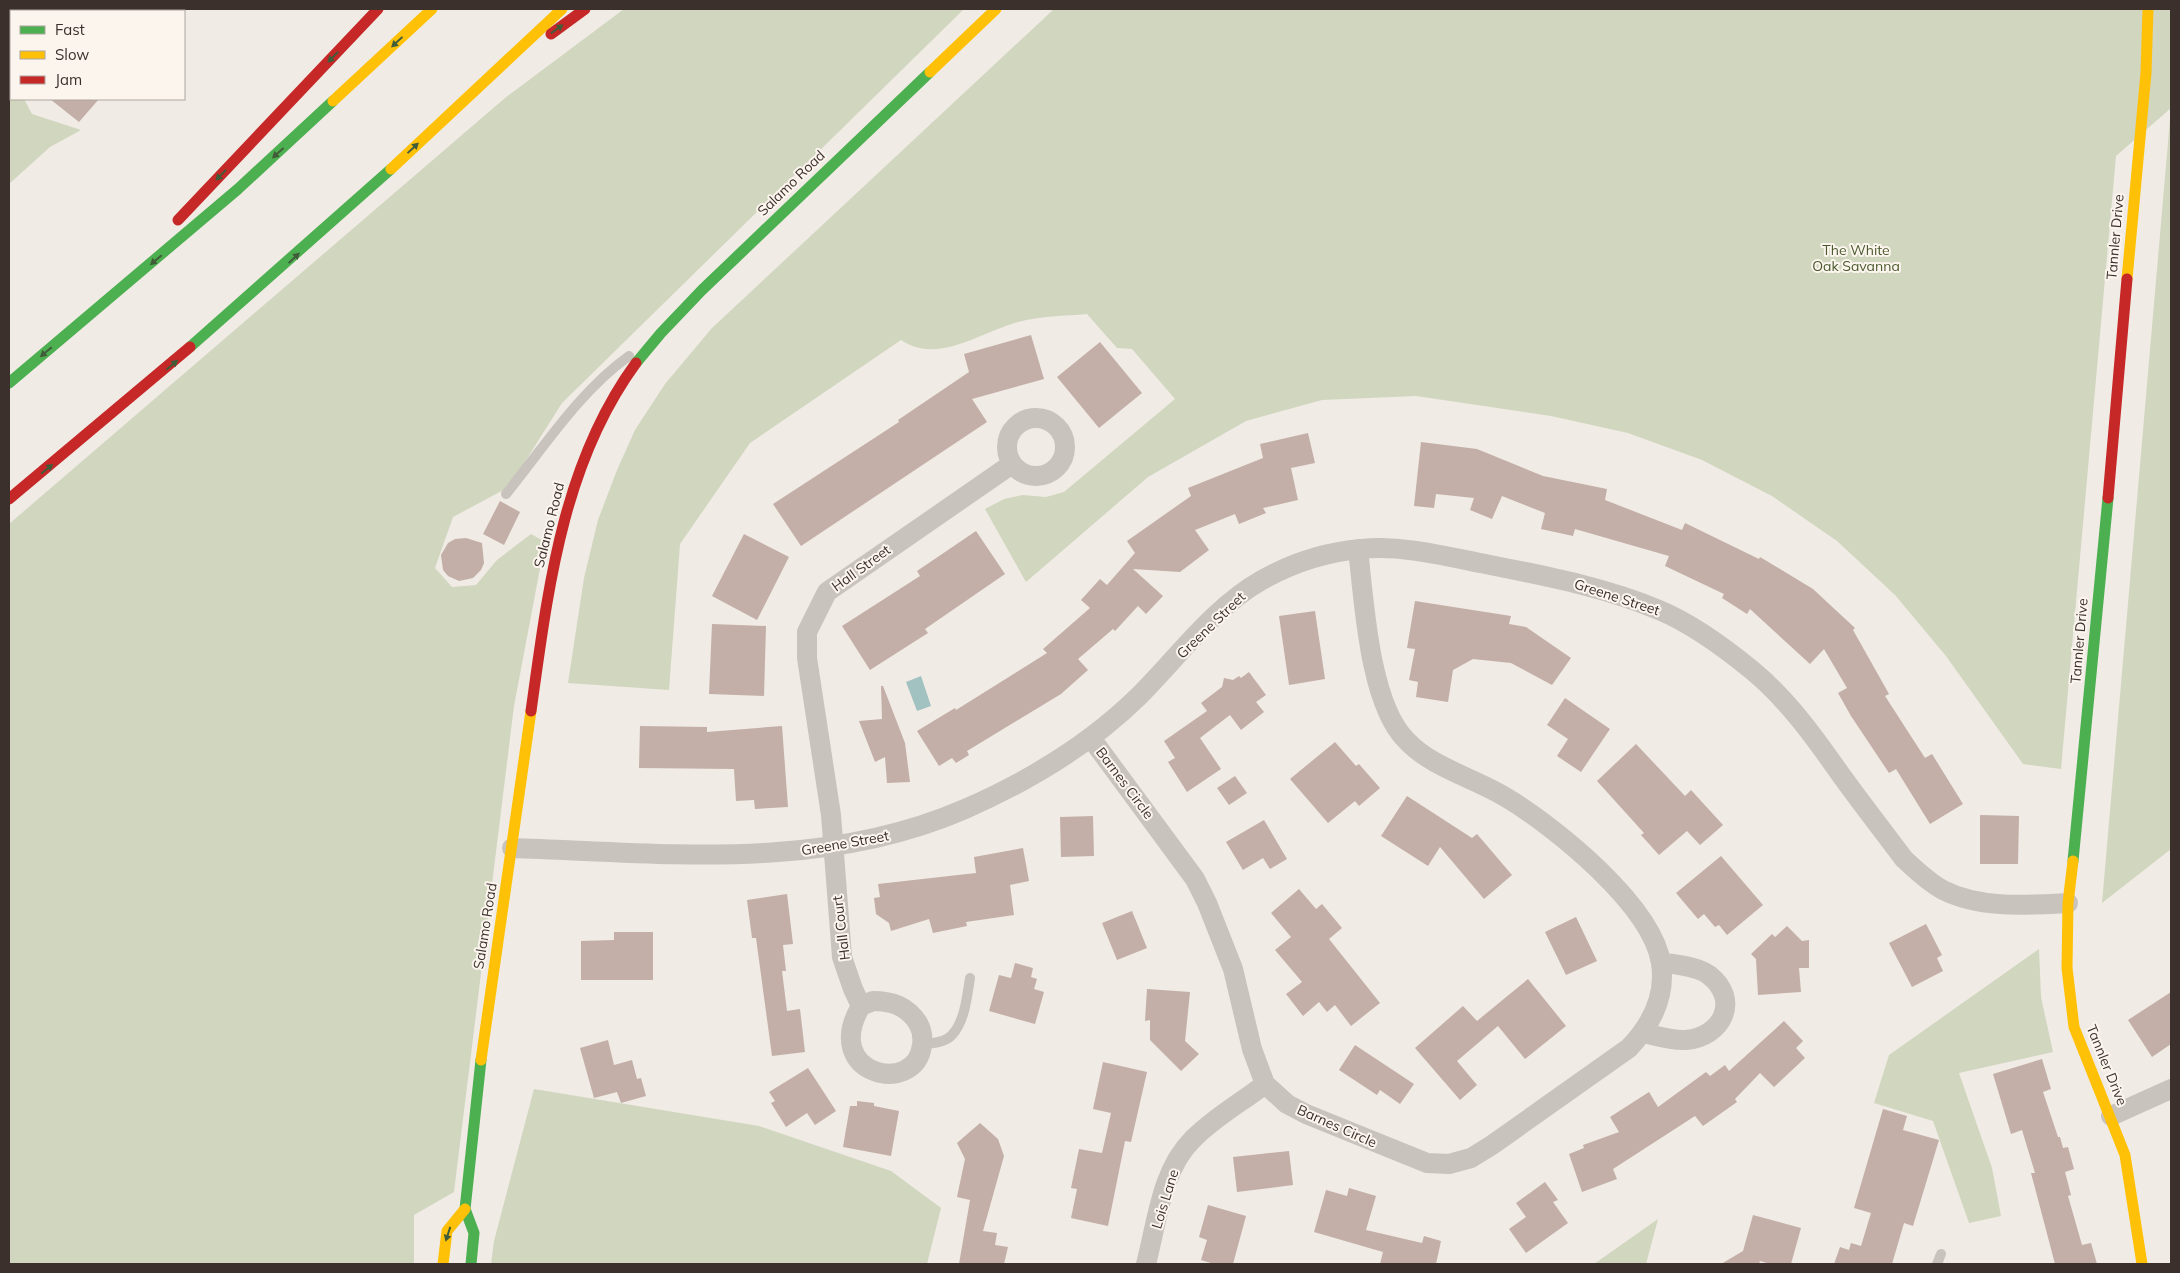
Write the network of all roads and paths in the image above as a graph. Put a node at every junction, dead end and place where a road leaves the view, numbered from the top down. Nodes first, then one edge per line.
1 (378, 9) edge
2 (432, 9) edge
3 (562, 9) edge
4 (585, 9) edge
5 (996, 9) edge
6 (2148, 9) edge
7 (488, 78) junction
8 (172, 227) dead end
9 (158, 242) dead end
10 (82, 321) junction
11 (658, 335) junction
12 (9, 383) edge
13 (1012, 464) dead end
14 (506, 494) dead end
15 (9, 499) edge
16 (1358, 549) junction
17 (1092, 738) junction
18 (835, 847) junction
19 (512, 848) junction
20 (2068, 903) junction
21 (1661, 962) junction
22 (970, 978) dead end
23 (861, 1006) junction
24 (1644, 1033) junction
25 (922, 1045) junction
26 (1265, 1084) junction
27 (2171, 1089) edge
28 (2111, 1116) junction
29 (465, 1209) junction
30 (1941, 1254) dead end
31 (444, 1264) edge
32 (471, 1264) edge
33 (1146, 1264) edge
34 (1937, 1264) edge
35 (2142, 1264) edge

1 -> 8 main road
2 -> 10 main road
3 - 7 main road
7 -> 4 main road
5 - 11 main road, Salamo Road
6 - 20 main road, Tannler Drive
15 -> 7 main road
9 - 10 main road
10 -> 12 main road
11 - 14 lane
11 - 19 main road, Salamo Road
13 - 18 street, Hall Street
16 - 17 street, Greene Street
16 - 20 street, Greene Street
16 - 21 street, Barnes Circle
17 - 18 street, Greene Street
17 - 26 street, Barnes Circle
18 - 19 street, Greene Street
18 - 23 street, Hall Court
19 - 29 main road, Salamo Road
20 - 28 main road, Tannler Drive
21 - 24 street, Barnes Circle
21 - 24 street
22 - 25 lane
23 - 25 street
23 - 25 street
24 - 26 street, Barnes Circle
26 - 33 street, Lois Lane
27 - 28 street
28 - 35 main road, Tannler Drive
29 -> 31 main road
29 - 32 main road, Salamo Road
30 - 34 lane

